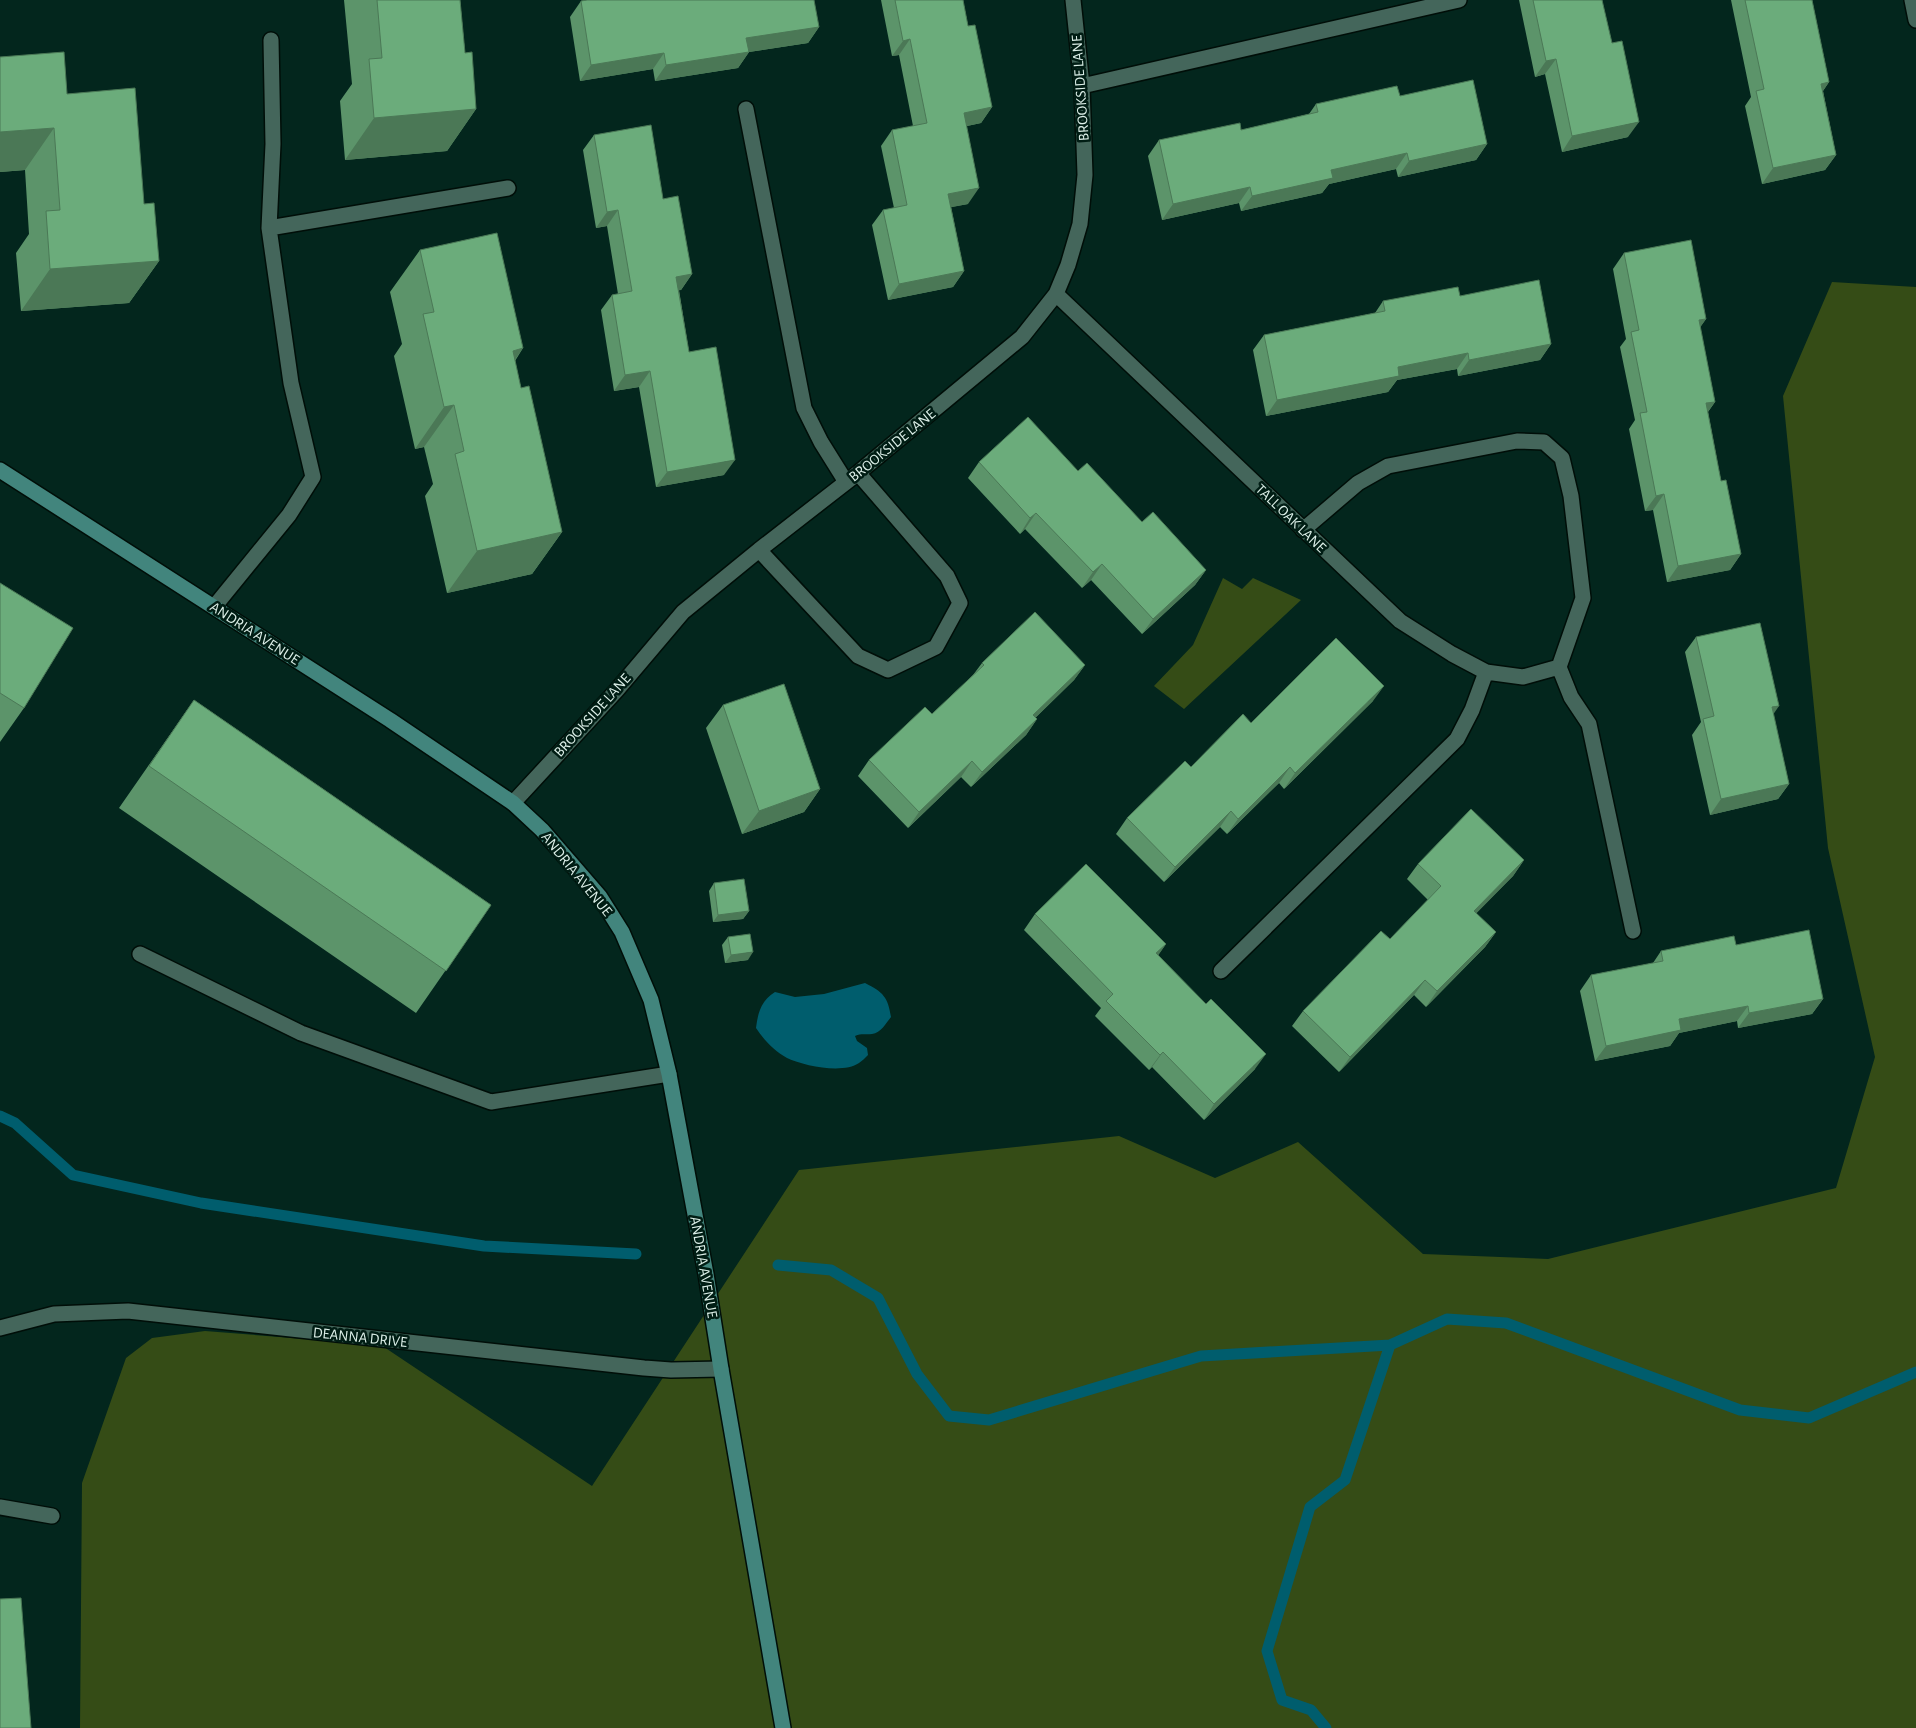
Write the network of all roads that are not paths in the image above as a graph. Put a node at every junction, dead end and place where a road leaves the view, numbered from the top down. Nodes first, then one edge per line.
1 (1073, 0) edge
2 (1459, 0) edge
3 (1912, 0) edge
4 (1916, 20) edge
5 (271, 40) dead end
6 (1082, 86) junction
7 (746, 109) dead end
8 (508, 188) dead end
9 (269, 228) junction
10 (1056, 294) junction
11 (0, 470) edge
12 (852, 478) junction
13 (1303, 530) junction
14 (759, 550) junction
15 (214, 607) junction
16 (1559, 667) junction
17 (1486, 672) junction
18 (513, 803) junction
19 (1633, 931) dead end
20 (140, 954) dead end
21 (1221, 971) dead end
22 (669, 1074) junction
23 (0, 1328) edge
24 (721, 1369) junction
25 (0, 1507) edge
26 (52, 1516) dead end
27 (783, 1728) edge

1 - 6 lane, BROOKSIDE LANE
2 - 6 lane
3 - 4 lane
5 - 9 lane
6 - 10 lane, BROOKSIDE LANE
7 - 12 lane
8 - 9 lane
9 - 15 lane
10 - 12 lane, BROOKSIDE LANE
10 - 13 lane, TALL OAK LANE
11 - 15 street, ANDRIA AVENUE
12 - 14 lane, BROOKSIDE LANE
12 - 14 lane
13 - 16 lane
13 - 17 lane, TALL OAK LANE
14 - 18 lane, BROOKSIDE LANE
15 - 18 street, ANDRIA AVENUE
16 - 17 lane, TALL OAK LANE
16 - 19 lane
17 - 21 lane
18 - 22 street, ANDRIA AVENUE
20 - 22 lane
22 - 24 street, ANDRIA AVENUE
23 - 24 lane, DEANNA DRIVE
24 - 27 street, ANDRIA AVENUE
25 - 26 lane

